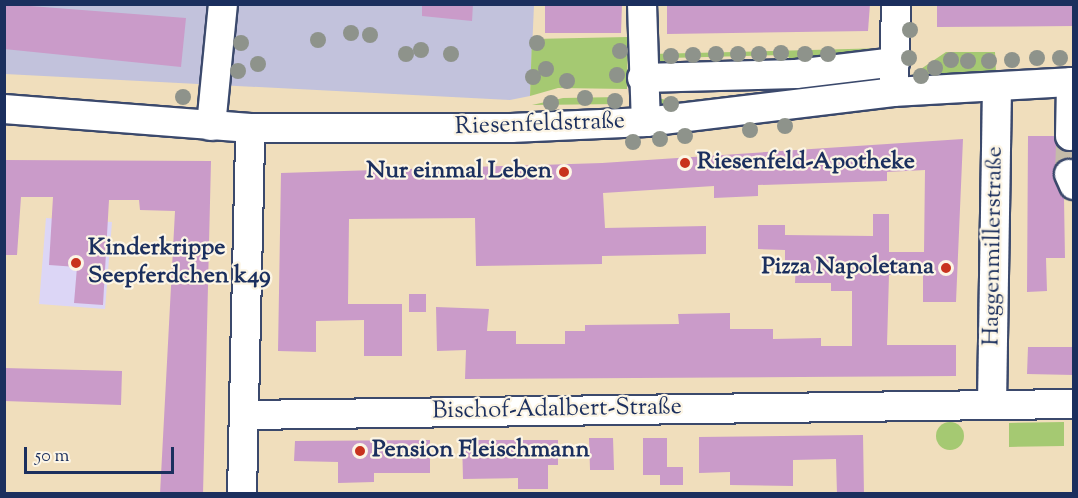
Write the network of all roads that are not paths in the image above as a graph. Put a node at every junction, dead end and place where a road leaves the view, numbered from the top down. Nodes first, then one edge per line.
1 (223, 4) edge
2 (642, 4) edge
3 (896, 4) edge
4 (895, 62) junction
5 (642, 78) junction
6 (1072, 82) edge
7 (997, 88) junction
8 (893, 92) junction
9 (4, 110) edge
10 (646, 122) junction
11 (211, 126) junction
12 (250, 128) junction
13 (1070, 136) dead end
14 (992, 404) junction
15 (1074, 404) edge
16 (244, 415) junction
17 (242, 494) edge

1 - 11 street
2 - 5 street
3 - 4 street
4 - 5 street
4 - 8 street
5 - 10 street
6 - 7 street, Riesenfeldstraße
6 - 13 street
7 - 8 street, Riesenfeldstraße
7 - 14 street, Haggenmillerstraße
8 - 10 street, Riesenfeldstraße
9 - 11 street, Riesenfeldstraße
10 - 12 street, Riesenfeldstraße
11 - 12 street, Riesenfeldstraße
12 - 16 street
14 - 15 street, Bischof-Adalbert-Straße
14 - 16 street, Bischof-Adalbert-Straße
16 - 17 street

